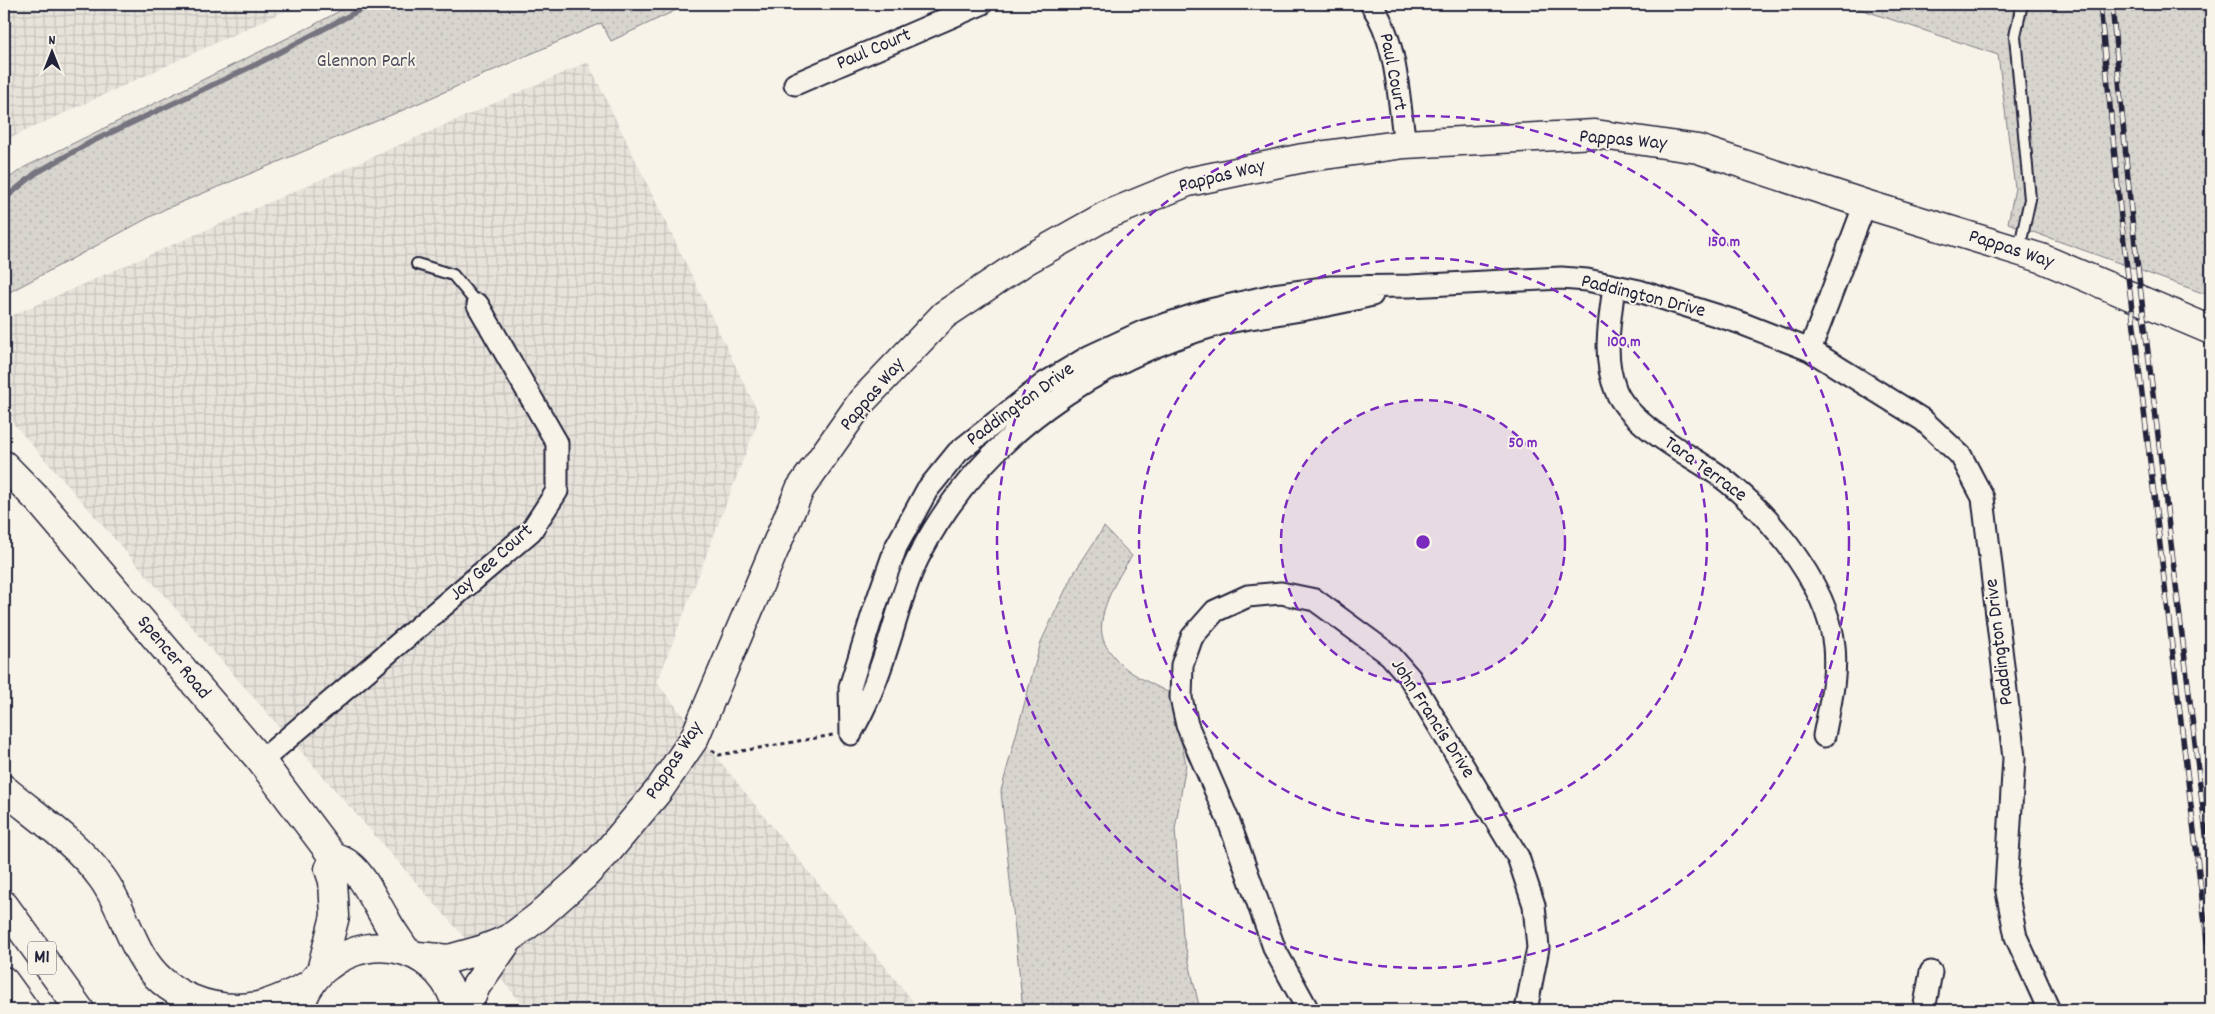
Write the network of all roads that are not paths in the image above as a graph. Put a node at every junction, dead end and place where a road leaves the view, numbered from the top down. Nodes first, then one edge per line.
1 (981, 4) edge
2 (1370, 4) edge
3 (2022, 4) edge
4 (795, 84) dead end
5 (1405, 144) junction
6 (1865, 204) junction
7 (2019, 251) junction
8 (417, 264) dead end
9 (1410, 286) junction
10 (1614, 286) junction
11 (478, 305) joint
12 (2211, 330) edge
13 (1810, 350) junction
14 (4, 465) edge
15 (1824, 736) dead end
16 (261, 761) junction
17 (4, 789) edge
18 (334, 858) junction
19 (4, 905) edge
20 (509, 939) junction
21 (412, 954) junction
22 (1931, 972) dead end
23 (316, 977) junction
24 (4, 981) edge
25 (25, 1010) edge
26 (80, 1010) edge
27 (300, 1010) edge
28 (458, 1010) edge
29 (466, 1010) edge
30 (1308, 1010) edge
31 (1526, 1010) edge
32 (1924, 1010) edge
33 (2049, 1010) edge

1 - 4 street, Paul Court
2 - 5 street, Paul Court
3 - 7 lane
5 - 6 main road, Pappas Way
5 - 20 main road, Pappas Way
6 - 7 main road, Pappas Way
6 - 13 street
7 - 12 main road, Pappas Way
8 - 11 lane
9 - 9 street, Paddington Drive
9 - 10 street, Paddington Drive
10 - 13 street, Paddington Drive
10 - 15 street, Tara Terrace
11 - 16 street, Jay Gee Court
13 - 33 street, Paddington Drive
14 - 16 main road, Spencer Road
16 - 18 main road, Spencer Road
17 - 23 main road, Pappas Way
18 - 21 main road, Spencer Road
18 - 23 main road
19 - 26 main road, M1
20 - 21 main road, Pappas Way
20 - 29 main road, Pappas Way
21 - 23 main road, Pappas Way
21 - 28 main road
22 - 32 street
23 - 27 main road
24 - 25 main road, M1
30 - 31 street, John Francis Drive

